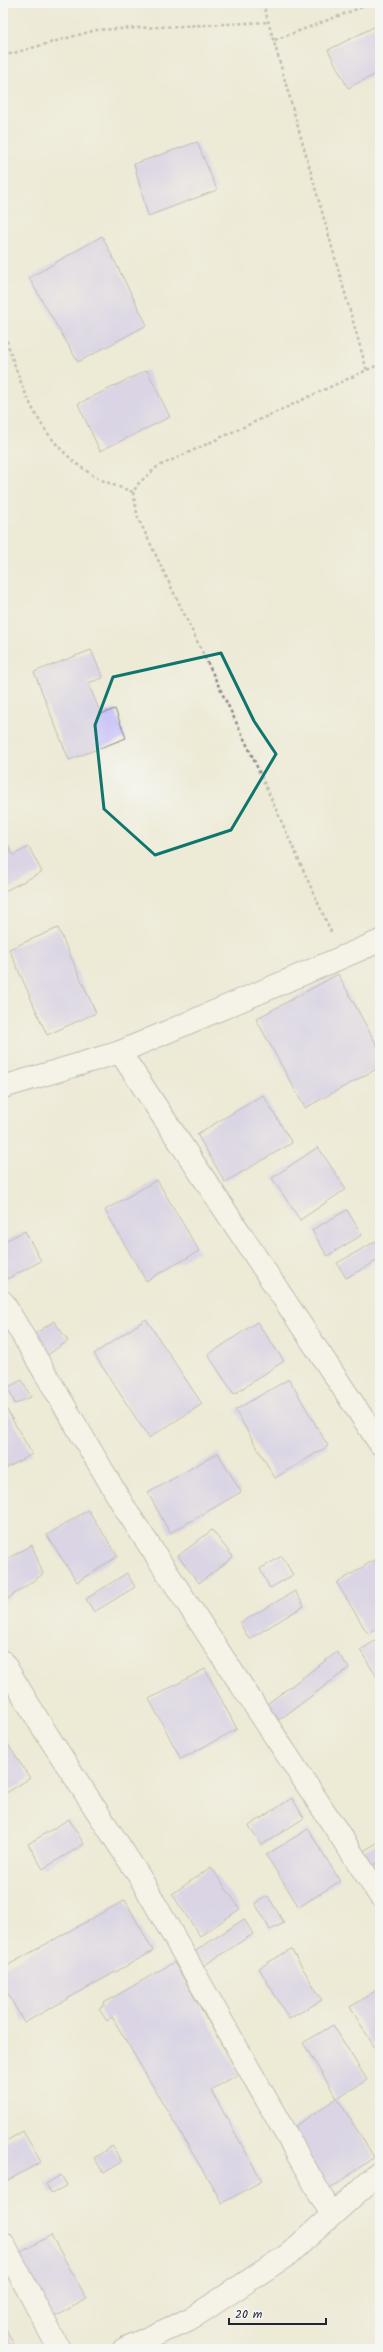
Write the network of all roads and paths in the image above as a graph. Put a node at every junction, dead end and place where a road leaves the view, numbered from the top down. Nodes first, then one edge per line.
1 (263, 3) edge
2 (373, 3) edge
3 (269, 22) junction
4 (275, 40) junction
5 (3, 56) edge
6 (3, 329) edge
7 (380, 364) edge
8 (367, 370) junction
9 (133, 492) junction
10 (377, 948) edge
11 (342, 957) junction
12 (120, 1052) junction
13 (3, 1087) edge
14 (3, 1302) edge
15 (380, 1444) edge
16 (3, 1662) edge
17 (380, 1896) edge
18 (380, 2172) edge
19 (332, 2216) junction
20 (3, 2243) edge
21 (59, 2349) edge
22 (124, 2349) edge

1 - 3 path
2 - 4 path
3 - 4 path
3 - 5 path
4 - 8 path
6 - 9 path
7 - 8 path
8 - 9 path
9 - 11 path
10 - 11 street
11 - 12 street
12 - 13 street
12 - 15 street
14 - 17 street
16 - 19 street
18 - 19 street
19 - 22 street
20 - 21 street

